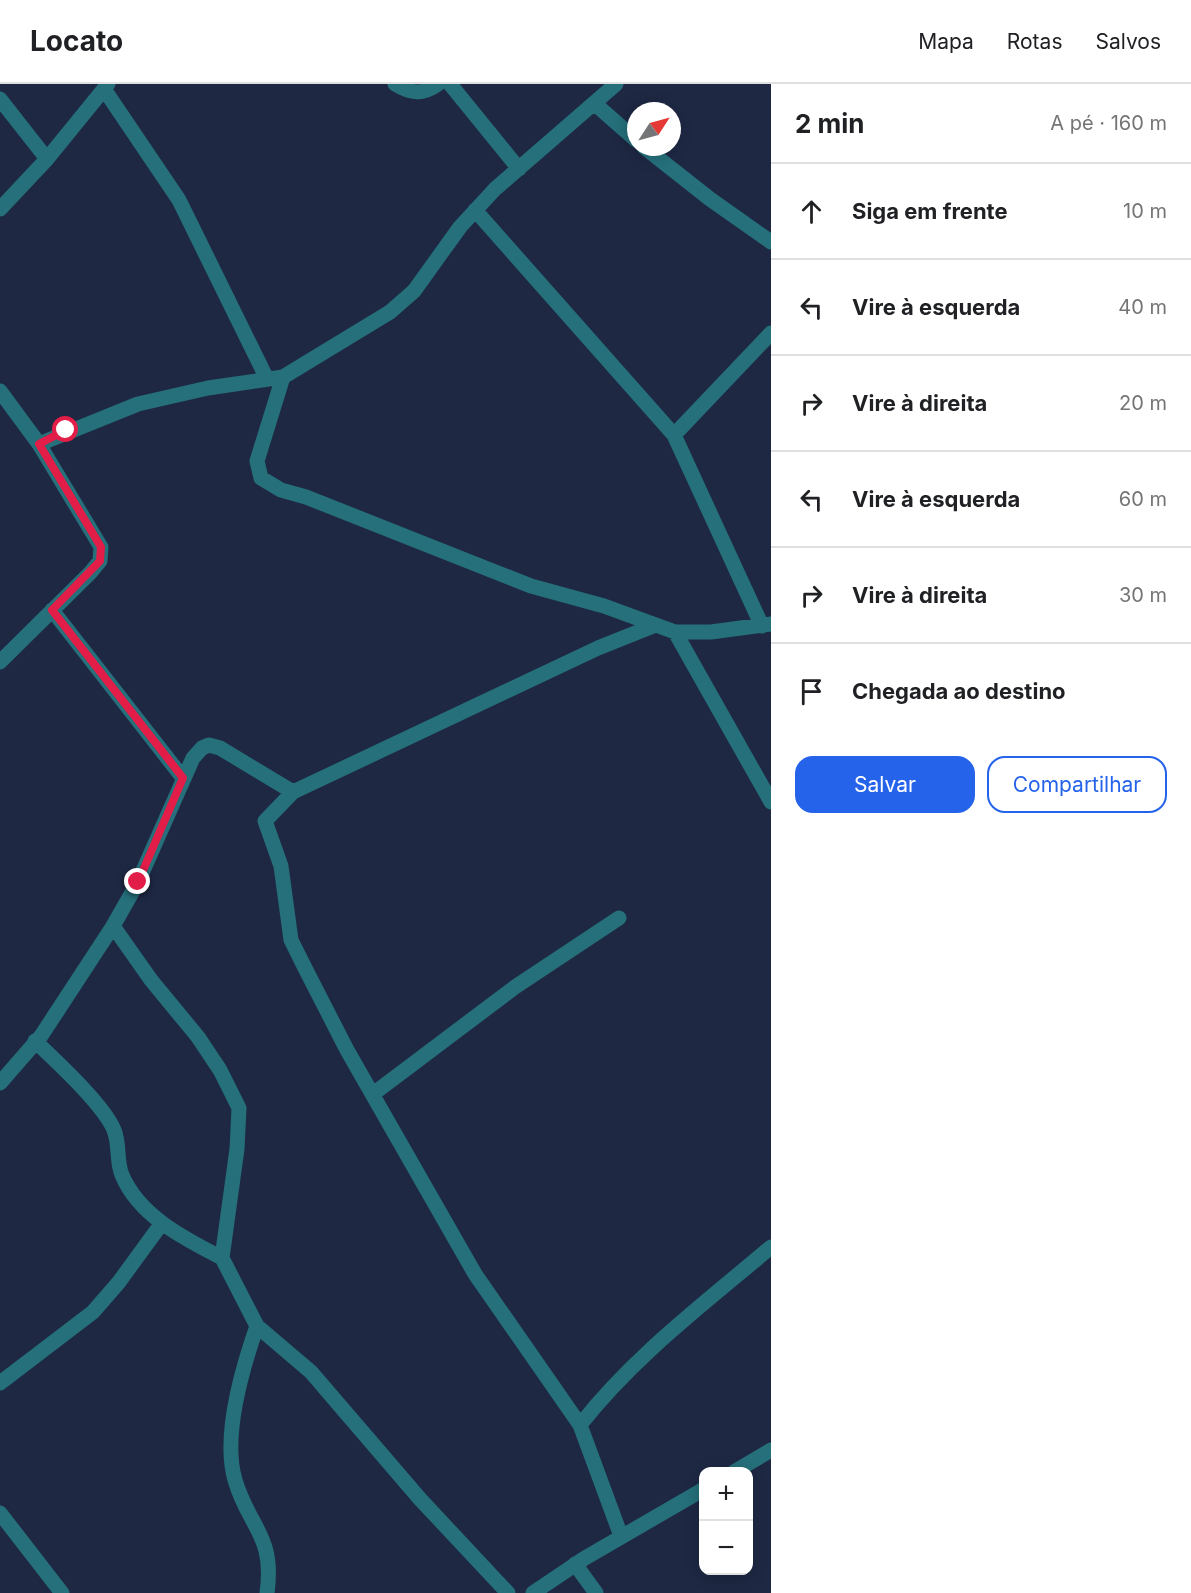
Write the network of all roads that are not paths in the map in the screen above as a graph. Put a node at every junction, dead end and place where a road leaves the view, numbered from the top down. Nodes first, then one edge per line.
1 (395, 84) edge
2 (438, 84) edge
3 (450, 84) edge
4 (616, 84) edge
5 (106, 86) edge
6 (0, 99) edge
7 (594, 103) junction
8 (627, 132) edge
9 (655, 156) edge
10 (47, 159) junction
11 (519, 169) junction
12 (0, 209) edge
13 (475, 210) junction
14 (771, 242) edge
15 (771, 333) edge
16 (283, 377) junction
17 (267, 379) junction
18 (0, 391) edge
19 (674, 435) junction
20 (39, 444) junction
21 (52, 610) junction
22 (767, 625) edge
23 (653, 626) junction
24 (675, 632) junction
25 (0, 662) edge
26 (183, 778) junction
27 (293, 792) junction
28 (771, 802) edge
29 (619, 918) dead end
30 (112, 926) junction
31 (35, 1041) junction
32 (0, 1083) edge
33 (374, 1094) junction
34 (162, 1223) junction
35 (771, 1247) edge
36 (222, 1258) junction
37 (257, 1326) junction
38 (0, 1383) edge
39 (580, 1425) junction
40 (771, 1450) edge
41 (742, 1467) edge
42 (699, 1492) edge
43 (0, 1513) edge
44 (621, 1536) junction
45 (575, 1564) junction
46 (62, 1593) edge
47 (267, 1593) edge
48 (508, 1593) edge
49 (534, 1593) edge
50 (596, 1593) edge

1 - 2 street
3 - 11 street
4 - 7 street
5 - 10 street
5 - 17 street
6 - 10 street
7 - 8 street
7 - 11 street
9 - 14 street
10 - 12 street
11 - 13 street
13 - 16 street
13 - 19 street
15 - 19 street
16 - 17 street
16 - 23 street
17 - 20 street
18 - 20 street
19 - 22 street
20 - 21 street
21 - 25 street
21 - 26 street
22 - 24 street
23 - 24 street
23 - 27 street
24 - 28 street
26 - 27 street
26 - 30 street
27 - 33 street
29 - 33 street
30 - 31 street
30 - 36 street
31 - 32 street
31 - 34 street
33 - 39 street
34 - 36 street
34 - 38 street
35 - 39 street
36 - 37 street
37 - 47 street
37 - 48 street
39 - 44 street
40 - 41 street
42 - 44 street
43 - 46 street
44 - 45 street
45 - 49 street
45 - 50 street

